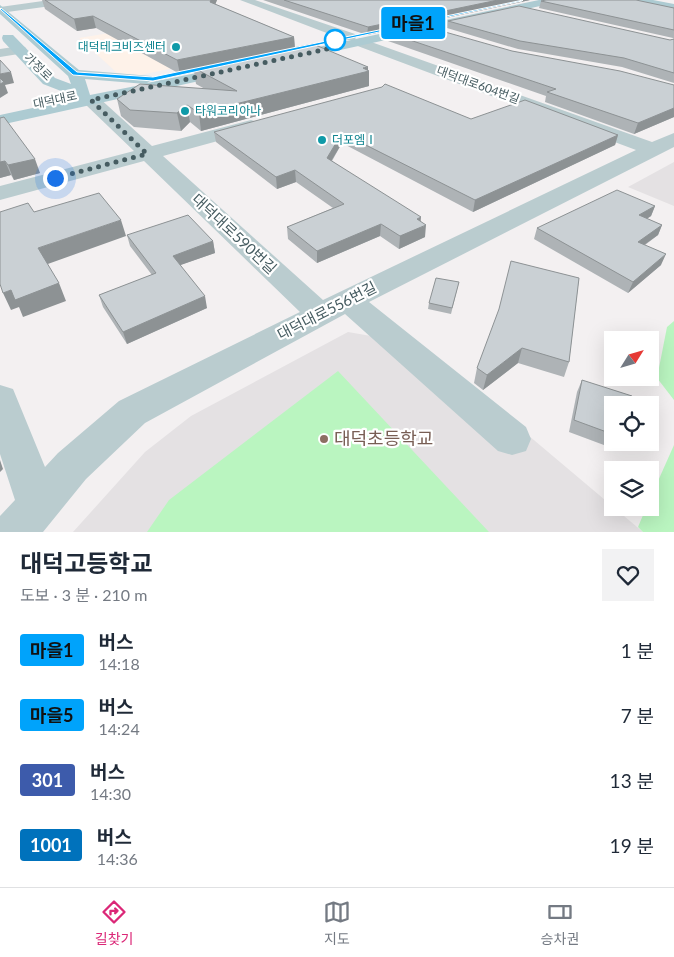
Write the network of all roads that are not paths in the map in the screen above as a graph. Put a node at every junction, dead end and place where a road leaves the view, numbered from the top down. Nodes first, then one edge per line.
1 (73, 0) edge
2 (245, 0) edge
3 (555, 1) edge
4 (632, 1) edge
5 (519, 4) edge
6 (0, 9) edge
7 (674, 9) edge
8 (547, 15) edge
9 (425, 28) junction
10 (0, 30) edge
11 (454, 37) edge
12 (355, 39) junction
13 (20, 50) junction
14 (0, 53) edge
15 (274, 57) edge
16 (75, 74) junction
17 (153, 79) junction
18 (87, 97) junction
19 (0, 112) edge
20 (0, 120) edge
21 (271, 120) edge
22 (663, 144) edge
23 (147, 154) junction
24 (0, 193) edge
25 (334, 307) junction
26 (0, 399) edge
27 (512, 439) dead end
28 (27, 518) edge

1 - 6 street
2 - 12 street, 대덕대로604번길
3 - 5 main road
4 - 7 main road
5 - 8 street
5 - 9 main road
5 - 12 main road
6 - 16 main road, 가정로
9 - 11 street
9 - 12 main road
10 - 13 main road, 가정로
12 - 15 main road
12 - 22 street, 대덕대로604번길
13 - 14 street, 가정로
13 - 18 main road, 가정로
16 - 17 main road
16 - 18 main road, 가정로
17 - 18 main road, 대덕대로
17 - 18 main road, 대덕대로
18 - 19 main road, 대덕대로
18 - 20 main road, 대덕대로
18 - 23 street, 대덕대로590번길
21 - 23 street
22 - 25 street, 대덕대로556번길
23 - 24 street
23 - 25 street, 대덕대로590번길
25 - 27 street, 대덕대로590번길
25 - 28 street, 대덕대로556번길
26 - 28 street

